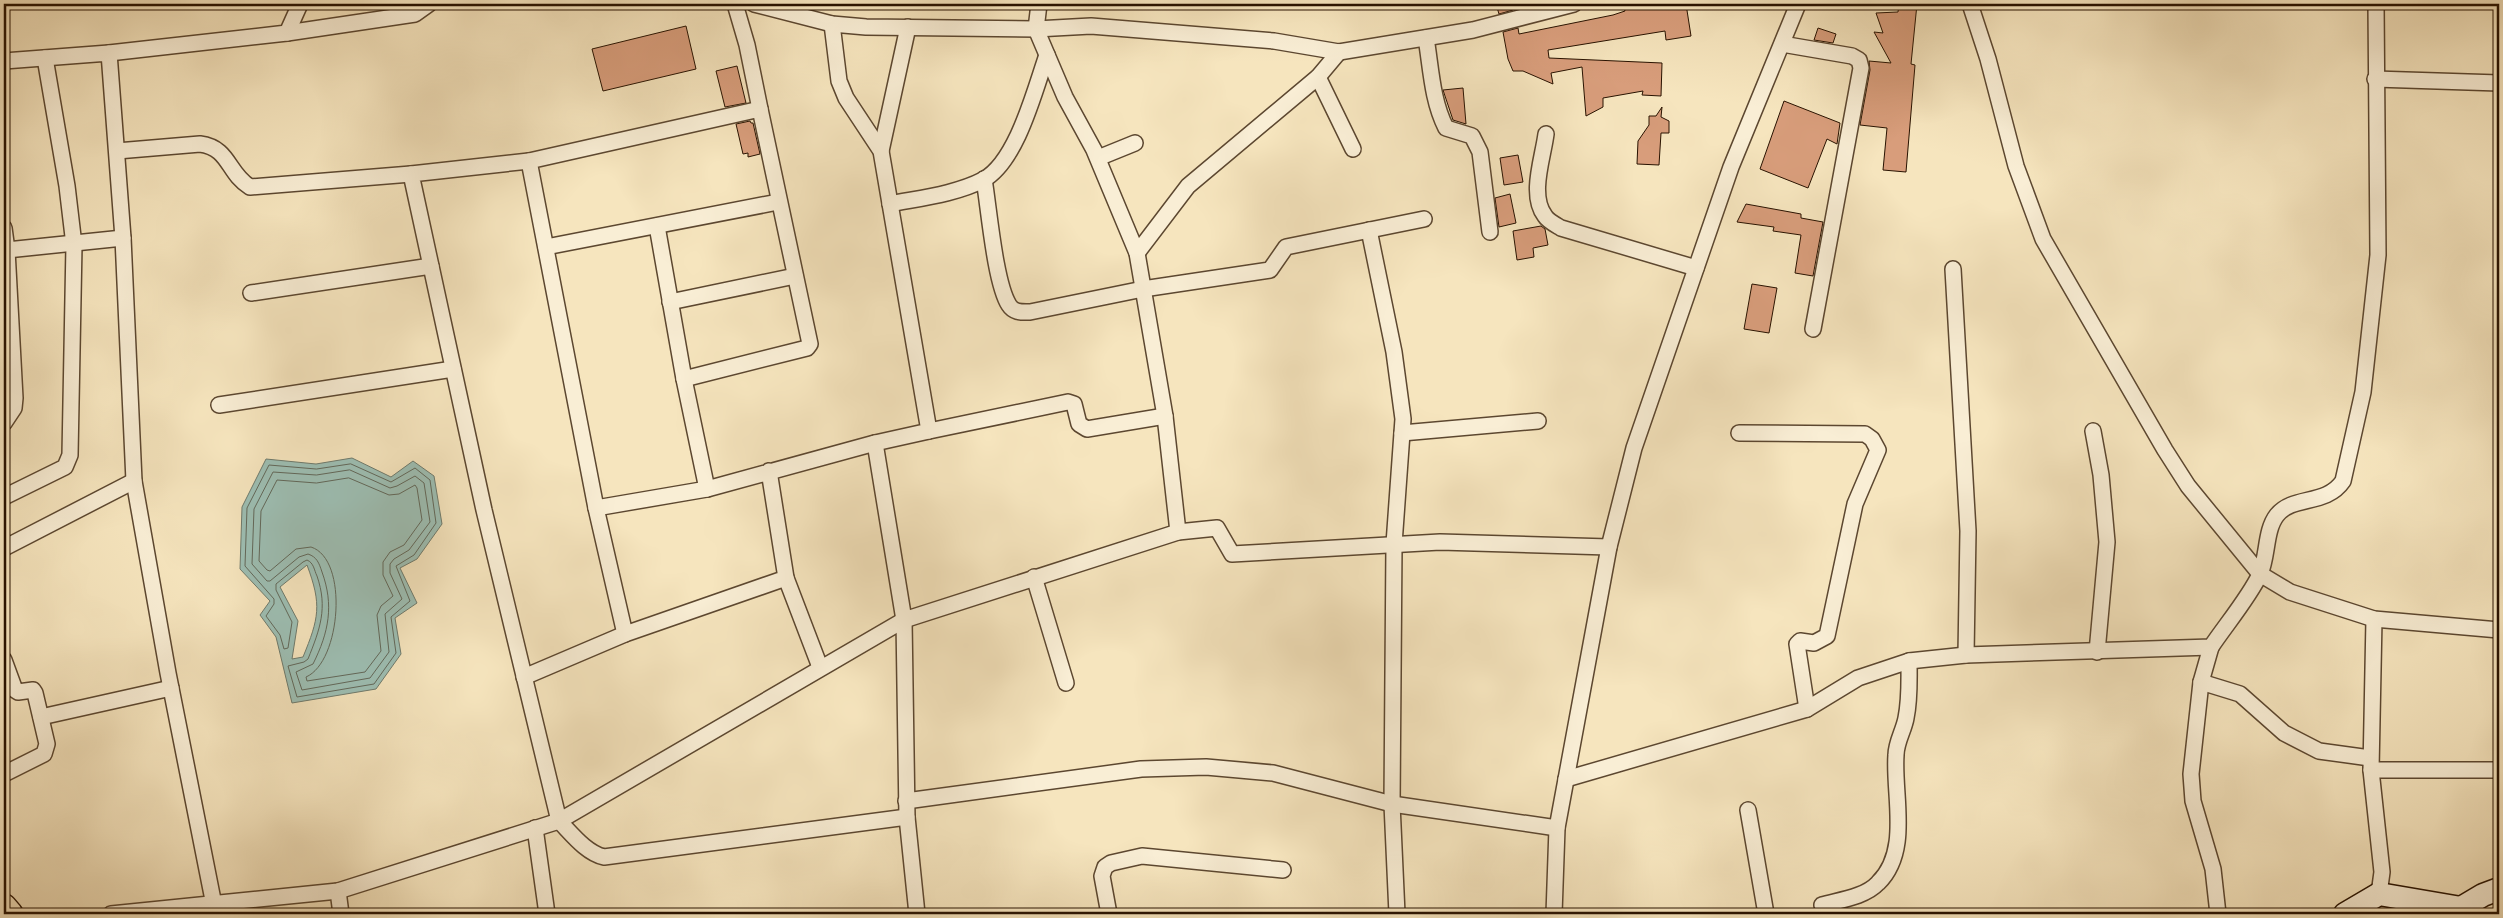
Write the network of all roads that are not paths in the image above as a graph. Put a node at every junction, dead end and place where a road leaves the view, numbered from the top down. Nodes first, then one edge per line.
1 (300, 4) edge
2 (429, 4) edge
3 (736, 4) edge
4 (754, 4) edge
5 (1039, 4) edge
6 (1574, 4) edge
7 (1798, 4) edge
8 (1970, 4) edge
9 (2376, 4) edge
10 (1535, 10) edge
11 (832, 24) junction
12 (908, 27) junction
13 (1036, 29) junction
14 (287, 33) junction
15 (1426, 38) junction
16 (1782, 44) junction
17 (1339, 52) junction
18 (110, 53) junction
19 (1047, 55) junction
20 (45, 58) junction
21 (4, 60) edge
22 (1318, 77) junction
23 (2375, 79) junction
24 (2499, 83) edge
25 (760, 109) junction
26 (1546, 134) dead end
27 (1135, 143) dead end
28 (1353, 149) dead end
29 (117, 151) junction
30 (881, 151) junction
31 (1098, 158) junction
32 (529, 161) junction
33 (411, 174) junction
34 (984, 179) junction
35 (778, 202) junction
36 (890, 204) junction
37 (1424, 219) dead end
38 (657, 226) junction
39 (4, 228) edge
40 (1370, 230) junction
41 (1490, 232) dead end
42 (123, 238) junction
43 (74, 245) junction
44 (546, 247) junction
45 (7, 250) junction
46 (1137, 253) junction
47 (431, 266) junction
48 (1696, 268) junction
49 (1953, 269) dead end
50 (795, 276) junction
51 (1143, 289) junction
52 (251, 293) dead end
53 (670, 302) junction
54 (1813, 329) dead end
55 (453, 369) junction
56 (684, 379) junction
57 (219, 405) dead end
58 (1165, 416) junction
59 (1538, 421) dead end
60 (4, 423) edge
61 (929, 431) junction
62 (2093, 431) dead end
63 (1402, 433) junction
64 (1739, 433) dead end
65 (874, 443) junction
66 (769, 471) junction
67 (134, 481) junction
68 (707, 489) junction
69 (4, 497) edge
70 (596, 508) junction
71 (1178, 532) junction
72 (1394, 544) junction
73 (1609, 547) junction
74 (4, 548) edge
75 (2260, 574) junction
76 (1034, 577) junction
77 (786, 578) junction
78 (2374, 619) junction
79 (904, 620) junction
80 (2499, 630) edge
81 (625, 634) junction
82 (2211, 647) junction
83 (2097, 652) junction
84 (1966, 655) junction
85 (4, 660) edge
86 (1910, 661) junction
87 (820, 667) junction
88 (524, 677) junction
89 (2201, 682) junction
90 (1066, 683) dead end
91 (171, 688) junction
92 (1808, 709) junction
93 (41, 718) junction
94 (2371, 764) junction
95 (2499, 770) edge
96 (4, 774) edge
97 (1566, 779) junction
98 (906, 801) junction
99 (1392, 804) junction
100 (1748, 810) dead end
101 (907, 817) junction
102 (559, 821) junction
103 (534, 828) junction
104 (1557, 828) junction
105 (1283, 870) dead end
106 (2499, 889) edge
107 (338, 891) junction
108 (2379, 894) junction
109 (214, 905) junction
110 (1822, 906) dead end
111 (4, 907) edge
112 (2456, 911) edge
113 (10, 914) edge
114 (111, 914) edge
115 (341, 914) edge
116 (547, 914) edge
117 (917, 914) edge
118 (1109, 914) edge
119 (1397, 914) edge
120 (1554, 914) edge
121 (1766, 914) edge
122 (2218, 914) edge
123 (2345, 914) edge

1 - 14 street
2 - 14 street
3 - 25 street
4 - 11 street
5 - 13 street
6 - 10 street
7 - 16 street
8 - 75 street
9 - 23 street
10 - 15 street
11 - 12 street
11 - 30 street
12 - 13 street
12 - 30 street
13 - 17 street
13 - 19 street
14 - 18 street
15 - 17 street
15 - 41 street
16 - 48 street
16 - 54 street
17 - 22 street
18 - 20 street
18 - 29 street
19 - 31 street
19 - 34 street
20 - 21 street
20 - 43 street
22 - 28 street
22 - 46 street
23 - 24 street
23 - 75 street
25 - 32 street
25 - 35 street
26 - 48 street
27 - 31 street
29 - 33 street
29 - 42 street
30 - 36 street
31 - 46 street
32 - 33 street
32 - 44 street
33 - 47 street
34 - 36 street
34 - 51 street
35 - 38 street
35 - 50 street
36 - 61 street
37 - 40 street
38 - 44 street
38 - 53 street
39 - 45 street
40 - 51 street
40 - 63 street
42 - 43 street
42 - 67 street
43 - 45 street
43 - 69 street
44 - 70 street
45 - 60 street
46 - 51 street
47 - 52 street
47 - 55 street
48 - 73 street
49 - 84 street
50 - 53 street
50 - 56 street
51 - 58 street
53 - 56 street
55 - 57 street
55 - 88 street
56 - 68 street
58 - 61 street
58 - 71 street
59 - 63 street
61 - 65 street
62 - 83 street
63 - 72 street
64 - 92 street
65 - 66 street
65 - 79 street
66 - 68 street
66 - 77 street
67 - 74 street
67 - 91 street
68 - 70 street
70 - 81 street
71 - 72 street
71 - 76 street
72 - 73 street
72 - 99 street
73 - 97 street
75 - 78 street
75 - 82 street
76 - 79 street
76 - 90 street
77 - 81 street
77 - 87 street
78 - 80 street
78 - 94 street
79 - 87 street
79 - 98 street
81 - 88 street
82 - 83 street
82 - 89 street
83 - 84 street
84 - 86 street
85 - 93 street
86 - 92 street
86 - 110 street
87 - 102 street
88 - 102 street
89 - 94 street
89 - 122 street
91 - 93 street
91 - 109 street
92 - 97 street
93 - 96 street
94 - 95 street
94 - 108 street
97 - 104 street
98 - 99 street
98 - 101 street
99 - 104 street
99 - 119 street
100 - 121 street
101 - 102 street
101 - 117 street
102 - 103 street
103 - 107 street
103 - 116 street
104 - 120 street
105 - 118 street
106 - 112 street
107 - 109 street
107 - 115 street
108 - 112 street
108 - 123 street
109 - 114 street
111 - 113 main road

